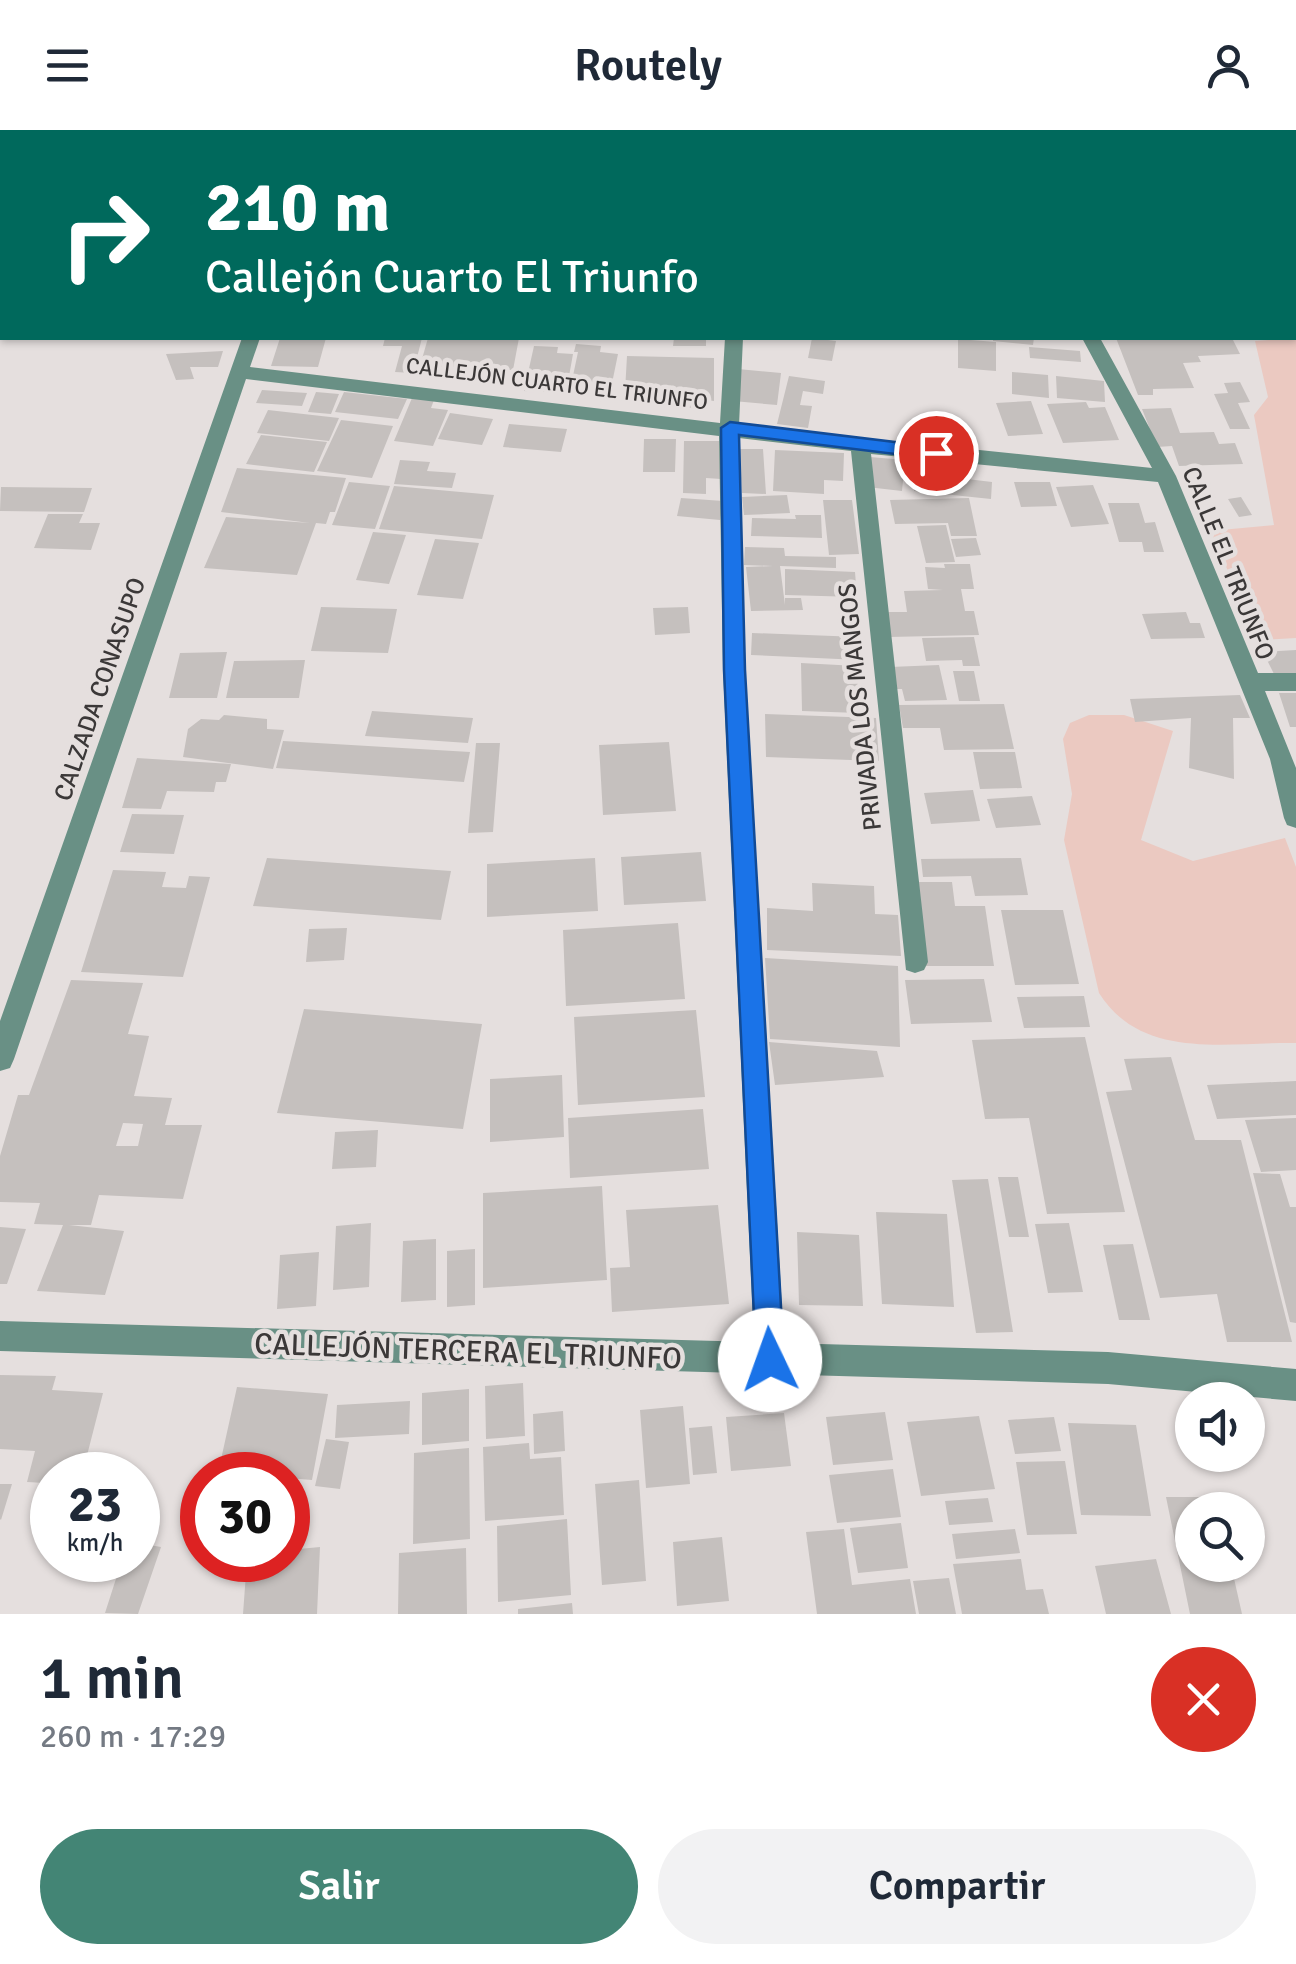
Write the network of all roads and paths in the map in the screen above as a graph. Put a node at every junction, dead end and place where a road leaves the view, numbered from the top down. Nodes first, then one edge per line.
1 (250, 340) edge
2 (734, 340) edge
3 (1092, 340) edge
4 (240, 372) junction
5 (730, 428) junction
6 (860, 446) junction
7 (1166, 476) junction
8 (1248, 682) junction
9 (1296, 682) edge
10 (1284, 734) edge
11 (1296, 818) edge
12 (914, 962) dead end
13 (0, 1058) edge
14 (0, 1336) edge
15 (770, 1360) junction
16 (1296, 1386) edge

1 - 4 street, CALZADA CONASUPO
2 - 5 street
3 - 7 street, CALLE EL TRIUNFO
4 - 5 street, CALLEJÓN CUARTO EL TRIUNFO
4 - 13 street, CALZADA CONASUPO
5 - 6 street, CALLEJÓN CUARTO EL TRIUNFO
5 - 15 street
6 - 7 street, CALLEJÓN CUARTO EL TRIUNFO
6 - 12 street, PRIVADA LOS MANGOS
7 - 8 street, CALLE EL TRIUNFO
8 - 9 street
8 - 10 street, CALLE EL TRIUNFO
10 - 11 street, CALLE EL TRIUNFO
14 - 15 street, CALLEJÓN TERCERA EL TRIUNFO
15 - 16 street, CALLEJÓN TERCERA EL TRIUNFO

